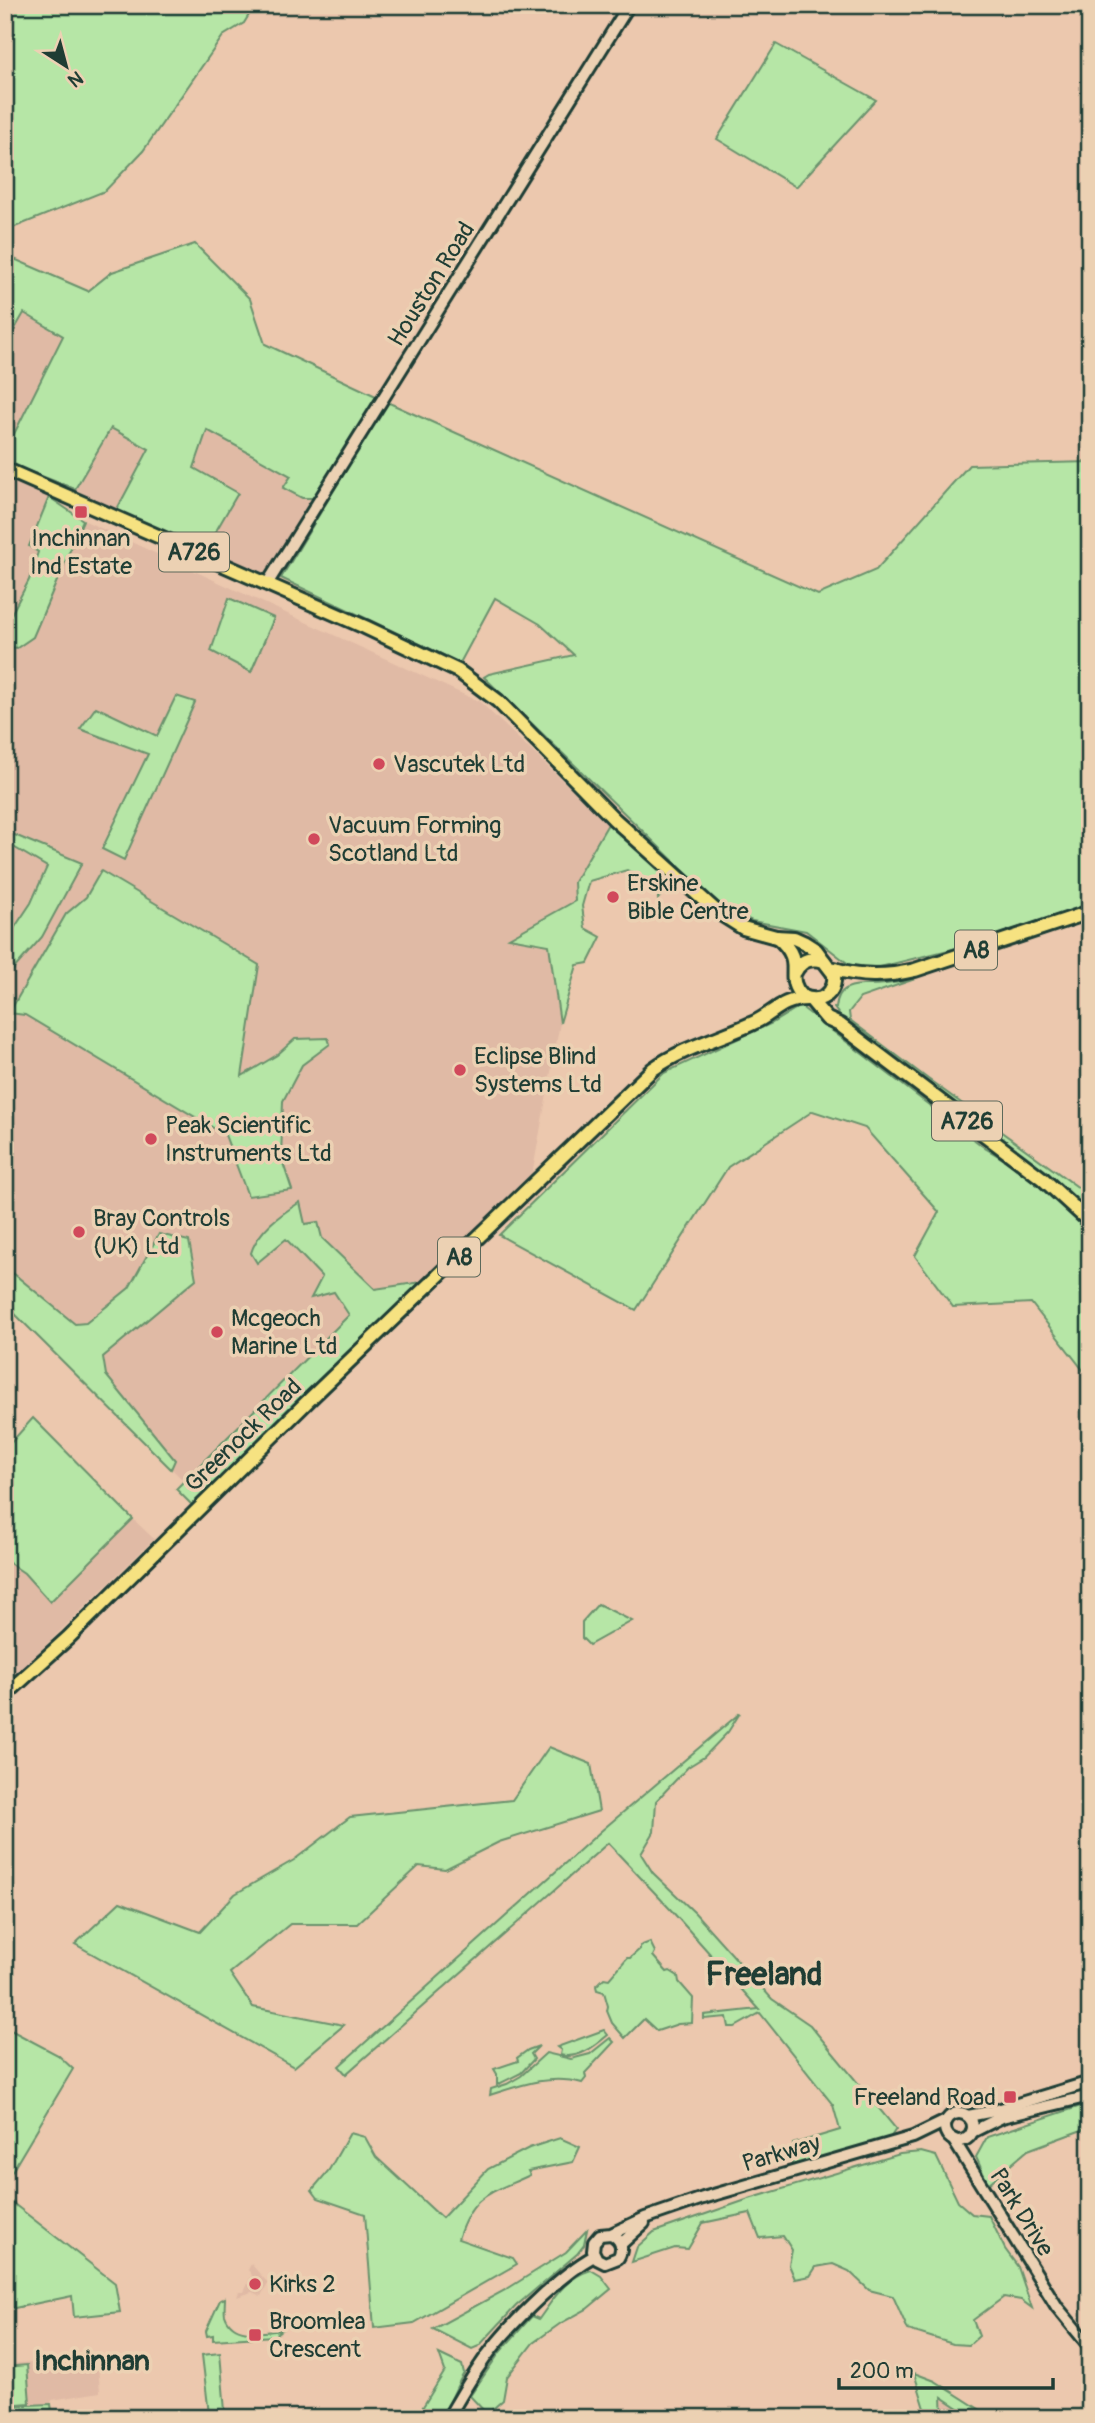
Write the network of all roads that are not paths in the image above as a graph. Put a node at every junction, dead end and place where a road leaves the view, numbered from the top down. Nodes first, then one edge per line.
1 (629, 5) edge
2 (5, 469) edge
3 (267, 584) junction
4 (1090, 912) edge
5 (776, 937) junction
6 (827, 965) junction
7 (794, 975) junction
8 (861, 976) junction
9 (833, 988) junction
10 (809, 999) junction
11 (776, 1007) junction
12 (840, 1025) junction
13 (1090, 1222) edge
14 (5, 1695) edge
15 (1090, 2081) edge
16 (1090, 2096) edge
17 (968, 2116) junction
18 (946, 2121) junction
19 (971, 2133) junction
20 (913, 2137) junction
21 (952, 2138) junction
22 (968, 2166) junction
23 (662, 2212) junction
24 (611, 2234) junction
25 (621, 2244) junction
26 (594, 2256) junction
27 (1090, 2347) edge
28 (448, 2418) edge

1 - 3 street, Houston Road
2 - 3 main road, A726
3 - 5 main road, A726
4 - 8 main road, A8
5 - 6 main road, A726
5 - 7 main road
6 - 7 main road
6 - 8 main road, A8
6 - 9 main road
7 - 10 main road
7 - 11 main road, Greenock Road / A8
8 - 9 main road, A8
9 - 10 main road
9 - 12 main road
10 - 11 main road, Greenock Road / A8
10 - 12 main road, A726
11 - 14 main road, Greenock Road / A8
12 - 13 main road, A726
15 - 17 street
16 - 19 street
17 - 18 street
17 - 19 street
18 - 20 street, Parkway
18 - 21 street
19 - 21 street
19 - 22 street, Park Drive
20 - 21 street, Parkway
20 - 23 street, Parkway
21 - 22 street, Park Drive
22 - 27 street, Park Drive
23 - 24 street, Parkway
23 - 25 street, Parkway
24 - 25 street
24 - 26 street
25 - 26 street
26 - 28 street

